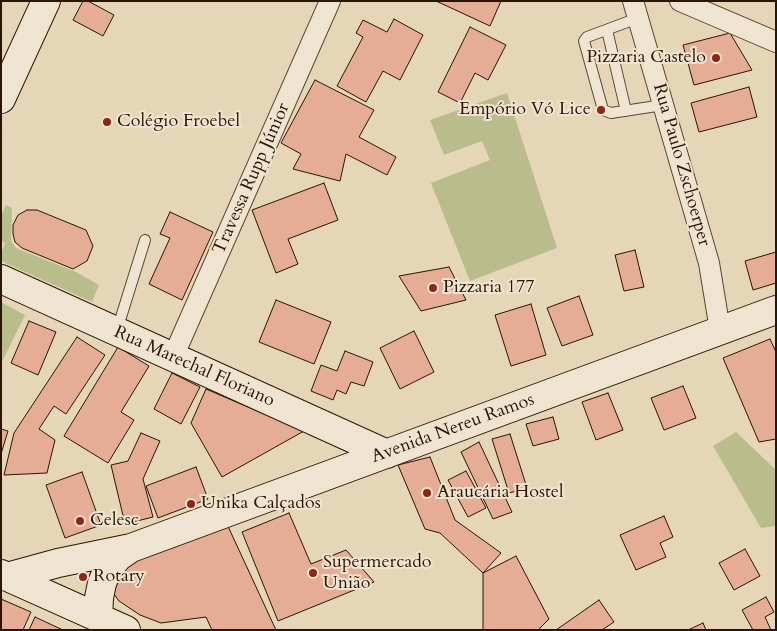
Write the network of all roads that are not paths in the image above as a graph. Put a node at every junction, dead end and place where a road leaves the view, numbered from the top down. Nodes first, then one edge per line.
1 (46, 1) edge
2 (330, 1) edge
3 (680, 1) edge
4 (636, 10) edge
5 (606, 30) junction
6 (776, 42) edge
7 (1, 99) edge
8 (663, 105) junction
9 (626, 110) junction
10 (145, 240) dead end
11 (1, 279) edge
12 (776, 310) edge
13 (720, 330) junction
14 (116, 331) junction
15 (173, 357) junction
16 (387, 454) junction
17 (130, 548) junction
18 (4, 576) edge
19 (98, 618) junction
20 (126, 630) edge

1 - 7 street
2 - 15 street, Travessa Rupp Júnior
3 - 6 street
4 - 5 lane
4 - 8 street, Rua Paulo Zschoerper
5 - 9 lane
5 - 9 lane
8 - 9 lane
8 - 13 street, Rua Paulo Zschoerper
10 - 14 lane
11 - 14 street, Rua Marechal Floriano
12 - 13 street, Avenida Nereu Ramos
13 - 16 street, Avenida Nereu Ramos
14 - 15 street, Rua Marechal Floriano
15 - 16 street, Rua Marechal Floriano
16 - 17 street, Avenida Nereu Ramos
17 - 18 street, Avenida Nereu Ramos
17 - 19 street, Avenida Nereu Ramos
18 - 19 street
19 - 20 street

